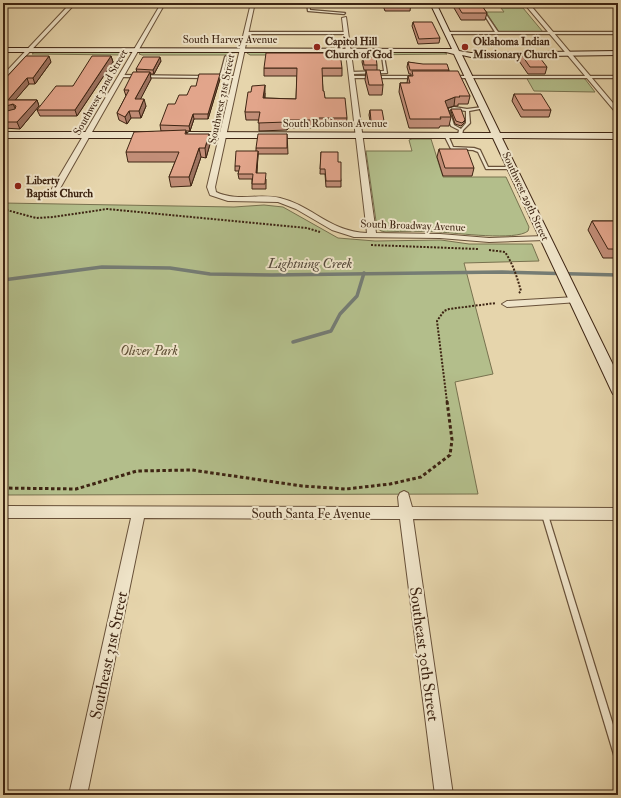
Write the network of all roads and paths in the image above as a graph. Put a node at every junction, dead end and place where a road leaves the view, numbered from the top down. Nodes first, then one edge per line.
1 (308, 3) edge
2 (72, 4) edge
3 (162, 4) edge
4 (252, 4) edge
5 (297, 4) edge
6 (434, 4) edge
7 (450, 4) edge
8 (527, 4) edge
9 (3, 5) edge
10 (479, 6) junction
11 (618, 6) edge
12 (344, 16) joint
13 (246, 33) junction
14 (346, 33) junction
15 (448, 33) junction
16 (497, 33) junction
17 (552, 33) junction
18 (618, 33) edge
19 (3, 50) edge
20 (29, 50) junction
21 (134, 53) junction
22 (240, 53) junction
23 (348, 53) junction
24 (568, 53) junction
25 (618, 53) edge
26 (457, 54) junction
27 (3, 56) edge
28 (24, 56) junction
29 (226, 56) junction
30 (383, 56) junction
31 (351, 75) junction
32 (121, 76) junction
33 (4, 77) edge
34 (221, 77) junction
35 (235, 77) junction
36 (422, 77) edge
37 (453, 77) edge
38 (468, 77) junction
39 (588, 77) junction
40 (618, 77) edge
41 (483, 108) junction
42 (466, 110) junction
43 (618, 113) edge
44 (461, 132) junction
45 (3, 135) edge
46 (87, 135) junction
47 (162, 135) edge
48 (178, 135) edge
49 (223, 135) junction
50 (359, 135) junction
51 (446, 135) junction
52 (497, 136) junction
53 (618, 136) edge
54 (486, 168) junction
55 (512, 168) junction
56 (490, 175) dead end
57 (54, 192) dead end
58 (217, 196) joint
59 (3, 209) edge
60 (324, 234) dead end
61 (372, 236) junction
62 (546, 238) junction
63 (364, 244) dead end
64 (480, 250) dead end
65 (487, 250) dead end
66 (514, 294) dead end
67 (573, 295) junction
68 (502, 303) joint
69 (618, 390) edge
70 (3, 488) edge
71 (404, 497) dead end
72 (3, 512) edge
73 (406, 513) junction
74 (138, 514) junction
75 (618, 514) edge
76 (544, 515) junction
77 (618, 756) edge
78 (78, 795) edge
79 (444, 795) edge

1 - 12 lane
2 - 3 street
2 - 9 street
2 - 20 street
3 - 4 street
3 - 21 street, Southwest 32nd Street
4 - 5 street
4 - 13 street, Southwest 31st Street
6 - 7 street
6 - 15 street, Southwest 29th Street
7 - 10 street
8 - 10 street
8 - 11 street
8 - 17 street
10 - 16 lane
12 - 14 street
13 - 14 lane
13 - 22 street, Southwest 31st Street
14 - 23 street
15 - 16 lane
15 - 26 street, Southwest 29th Street
16 - 17 lane
17 - 18 lane
17 - 24 street
19 - 20 street, South Harvey Avenue
20 - 21 street, South Harvey Avenue
20 - 28 street
21 - 22 street, South Harvey Avenue
21 - 28 street, South Harvey Avenue
21 - 29 street, South Harvey Avenue
21 - 32 street, Southwest 32nd Street
22 - 23 street, South Harvey Avenue
22 - 29 street, South Harvey Avenue
22 - 35 street, Southwest 31st Street
23 - 26 street, South Harvey Avenue
23 - 30 street, South Harvey Avenue
23 - 31 street
24 - 25 street, South Harvey Avenue
24 - 26 street, South Harvey Avenue
24 - 39 street
26 - 30 street, South Harvey Avenue
26 - 38 street, Southwest 29th Street
27 - 28 street, South Harvey Avenue
28 - 33 street
29 - 34 lane
30 - 31 lane
31 - 36 lane
31 - 50 street
32 - 34 lane
32 - 46 street, Southwest 32nd Street
34 - 35 lane
35 - 49 street, Southwest 31st Street
37 - 38 lane
38 - 39 lane
38 - 41 street, Southwest 29th Street
39 - 40 lane
39 - 43 street
41 - 42 lane
41 - 52 street, Southwest 29th Street
42 - 44 lane
42 - 44 lane
44 - 51 street, South Robinson Avenue
44 - 52 street, South Robinson Avenue
45 - 46 street
46 - 47 street
46 - 57 street, Southwest 32nd Street
48 - 49 street, South Robinson Avenue
49 - 50 street, South Robinson Avenue
49 - 58 street, Southwest 31st Street
50 - 51 street, South Robinson Avenue
50 - 61 street
51 - 54 lane
52 - 53 street, South Robinson Avenue
52 - 55 street, Southwest 29th Street
54 - 55 lane
54 - 56 lane
55 - 62 street, Southwest 29th Street
58 - 61 street, South Broadway Avenue
59 - 60 path
61 - 62 street, South Broadway Avenue
62 - 67 street, Southwest 29th Street
63 - 64 path
65 - 66 path
67 - 68 street
67 - 69 street, Southwest 29th Street
68 - 70 path
71 - 73 street, Southeast 30th Street
72 - 74 street, South Santa Fe Avenue
73 - 74 street, South Santa Fe Avenue
73 - 76 street, South Santa Fe Avenue
73 - 79 street, Southeast 30th Street
74 - 78 street, Southeast 31st Street
75 - 76 street, South Santa Fe Avenue
76 - 77 lane

